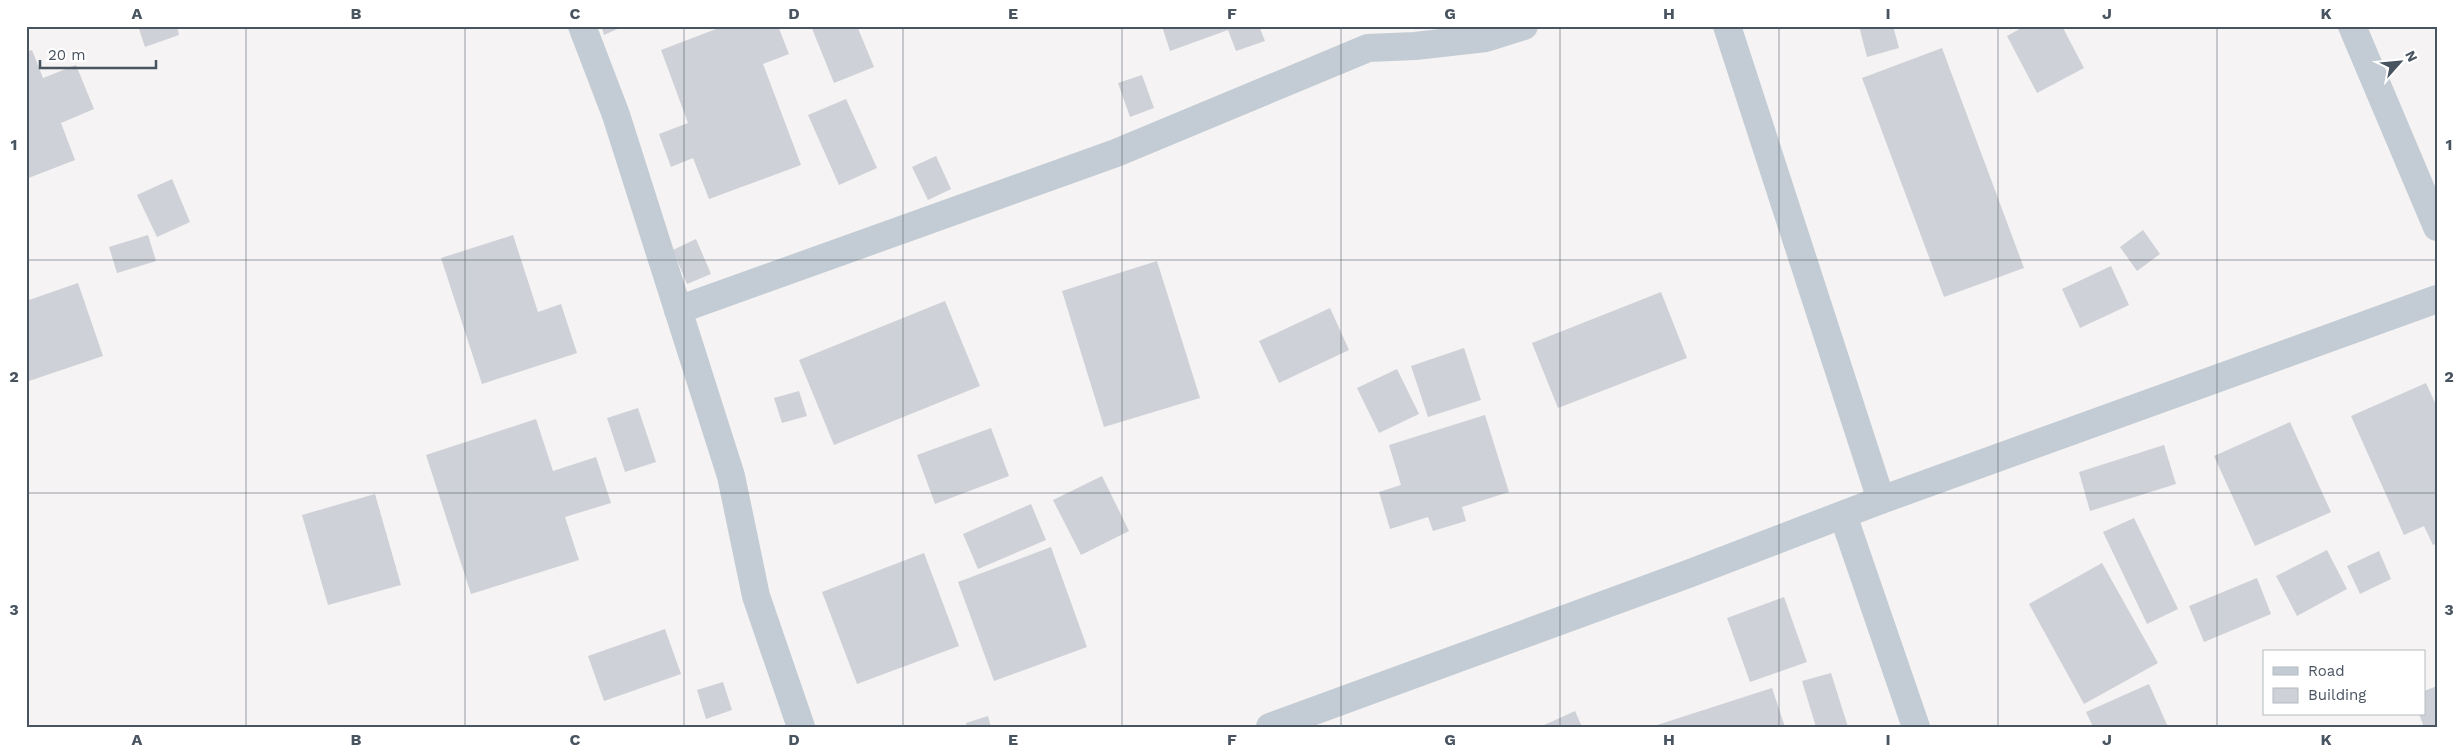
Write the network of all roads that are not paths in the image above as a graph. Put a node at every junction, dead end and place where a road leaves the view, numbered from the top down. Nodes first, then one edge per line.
1 (582, 26) edge
2 (1524, 26) edge
3 (1727, 26) edge
4 (2352, 26) edge
5 (2437, 227) edge
6 (2437, 299) edge
7 (678, 310) junction
8 (1881, 500) junction
9 (1843, 515) junction
10 (801, 727) edge
11 (1270, 727) edge
12 (1916, 727) edge

1 - 7 street
2 - 7 street
3 - 8 street
4 - 5 street
6 - 8 street
7 - 10 street
8 - 9 street
9 - 11 street
9 - 12 street

